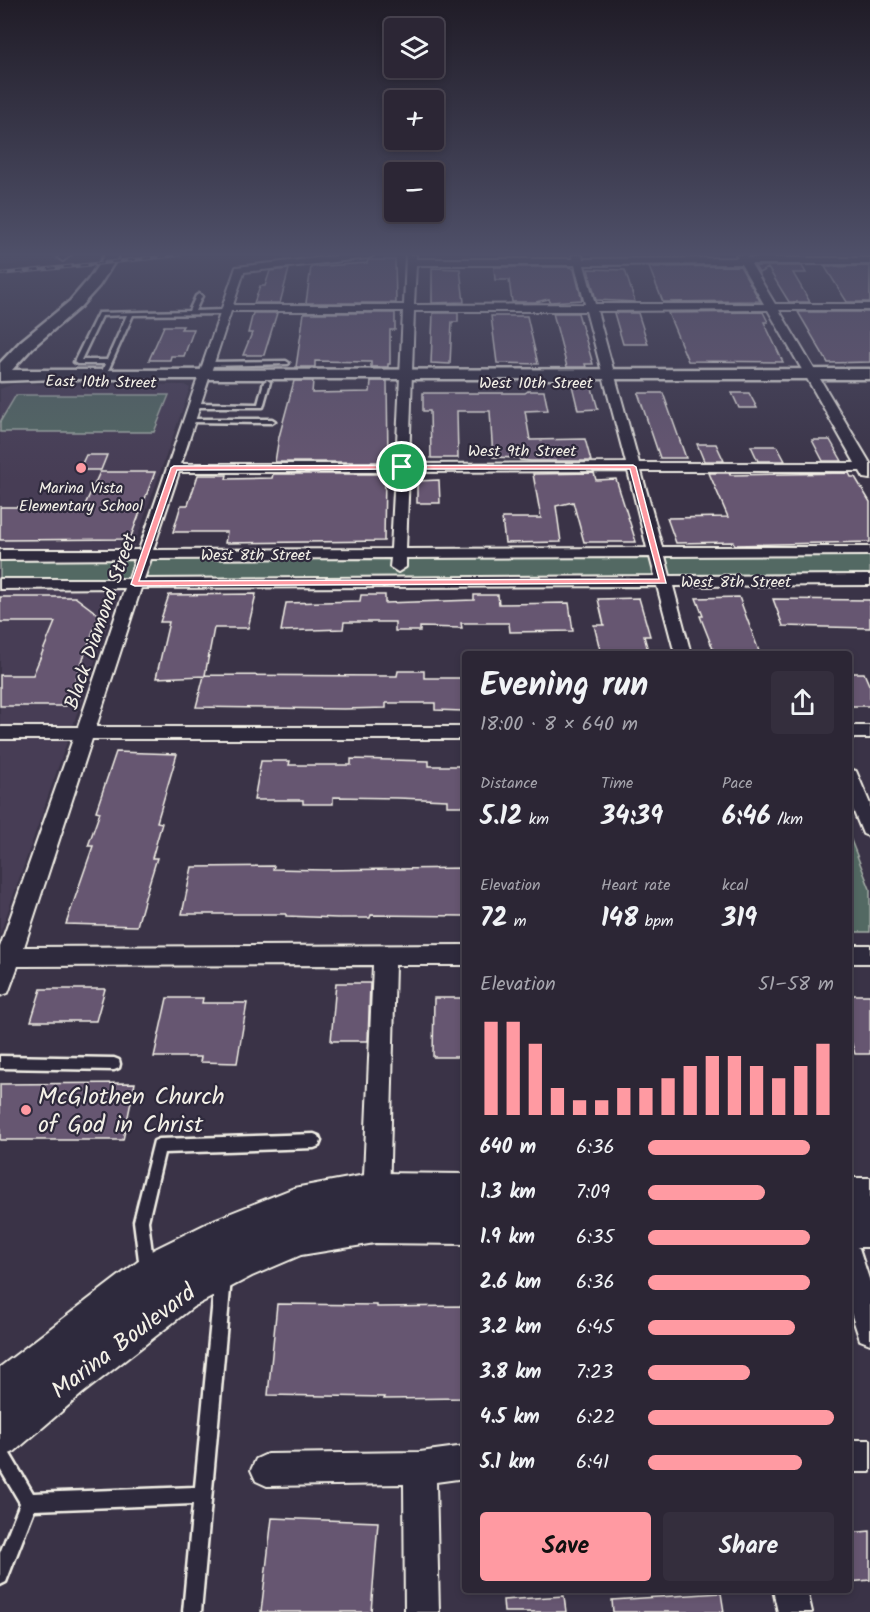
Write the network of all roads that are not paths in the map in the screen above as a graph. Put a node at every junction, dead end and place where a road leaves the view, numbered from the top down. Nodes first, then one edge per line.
1 (25, 330) edge
2 (45, 330) edge
3 (92, 330) edge
4 (123, 330) edge
5 (219, 330) edge
6 (408, 330) edge
7 (597, 330) edge
8 (786, 330) edge
9 (42, 333) junction
10 (0, 355) edge
11 (286, 363) dead end
12 (107, 368) junction
13 (0, 370) edge
14 (56, 374) junction
15 (206, 374) junction
16 (870, 374) edge
17 (0, 377) edge
18 (406, 378) junction
19 (814, 378) junction
20 (611, 379) junction
21 (870, 381) edge
22 (267, 382) junction
23 (192, 413) junction
24 (272, 421) dead end
25 (402, 467) junction
26 (633, 467) junction
27 (174, 468) junction
28 (868, 471) edge
29 (870, 551) edge
30 (656, 552) junction
31 (145, 554) junction
32 (399, 554) junction
33 (0, 555) edge
34 (870, 580) edge
35 (397, 582) junction
36 (663, 582) junction
37 (0, 584) edge
38 (135, 584) junction
39 (682, 651) edge
40 (852, 732) edge
41 (870, 732) edge
42 (83, 733) junction
43 (462, 733) edge
44 (0, 734) edge
45 (852, 784) edge
46 (870, 829) edge
47 (852, 954) edge
48 (870, 954) edge
49 (384, 955) junction
50 (462, 955) edge
51 (5, 957) edge
52 (0, 986) edge
53 (0, 1062) edge
54 (114, 1064) dead end
55 (314, 1141) dead end
56 (376, 1190) junction
57 (462, 1191) edge
58 (852, 1195) edge
59 (870, 1195) edge
60 (375, 1226) junction
61 (462, 1226) edge
62 (852, 1229) edge
63 (870, 1229) edge
64 (852, 1268) edge
65 (224, 1271) junction
66 (148, 1277) junction
67 (870, 1330) edge
68 (0, 1392) edge
69 (0, 1438) edge
70 (0, 1453) edge
71 (852, 1456) edge
72 (870, 1456) edge
73 (462, 1462) edge
74 (420, 1468) junction
75 (267, 1470) dead end
76 (203, 1495) junction
77 (29, 1502) junction
78 (0, 1576) edge
79 (791, 1593) edge
80 (192, 1612) edge
81 (422, 1612) edge
82 (795, 1612) edge

1 - 10 main road
2 - 9 main road
3 - 12 lane
4 - 12 lane
5 - 15 street, Black Diamond Street
6 - 18 street
7 - 20 street
8 - 19 street
9 - 13 main road
9 - 14 main road
11 - 15 lane
12 - 14 main road, East 10th Street
12 - 15 main road, East 10th Street
14 - 17 main road, East 10th Street
15 - 17 main road, East 10th Street
15 - 18 main road, West 10th Street
15 - 22 main road, West 10th Street
15 - 23 street, Black Diamond Street
16 - 19 main road, West 10th Street
18 - 20 main road, West 10th Street
18 - 22 main road, West 10th Street
18 - 25 street
19 - 20 main road, West 10th Street
19 - 21 main road, West 10th Street
19 - 28 street
20 - 26 street
22 - 23 lane
23 - 24 lane
23 - 27 street, Black Diamond Street
25 - 26 street, West 9th Street
25 - 27 street, West 9th Street
25 - 32 street
26 - 28 street, West 9th Street
26 - 30 street
27 - 31 street, Black Diamond Street
29 - 30 street, West 8th Street
30 - 32 street, West 8th Street
30 - 36 street
31 - 32 street, West 8th Street
31 - 33 street, West 8th Street
31 - 38 street, Black Diamond Street
32 - 35 street
34 - 36 street, West 8th Street
35 - 36 street, West 8th Street
35 - 38 street, West 8th Street
36 - 39 street
37 - 38 street, West 8th Street
38 - 42 street, Black Diamond Street
40 - 41 street
42 - 43 street
42 - 44 street
42 - 51 street, Black Diamond Street
45 - 46 street
47 - 48 street
49 - 50 street
49 - 51 street
49 - 56 street
51 - 52 street, Black Diamond Street
53 - 54 lane
55 - 66 lane
56 - 57 street, Marina Boulevard
56 - 60 street
56 - 66 street, Marina Boulevard
58 - 59 street
60 - 61 street, Marina Boulevard
60 - 65 street, Marina Boulevard
62 - 63 street
64 - 67 street
65 - 69 street, Marina Boulevard
65 - 76 lane
66 - 68 street, Marina Boulevard
70 - 77 lane
71 - 72 street
73 - 74 street
74 - 75 street
74 - 81 street
76 - 77 lane
76 - 80 lane
77 - 78 lane
79 - 82 street

